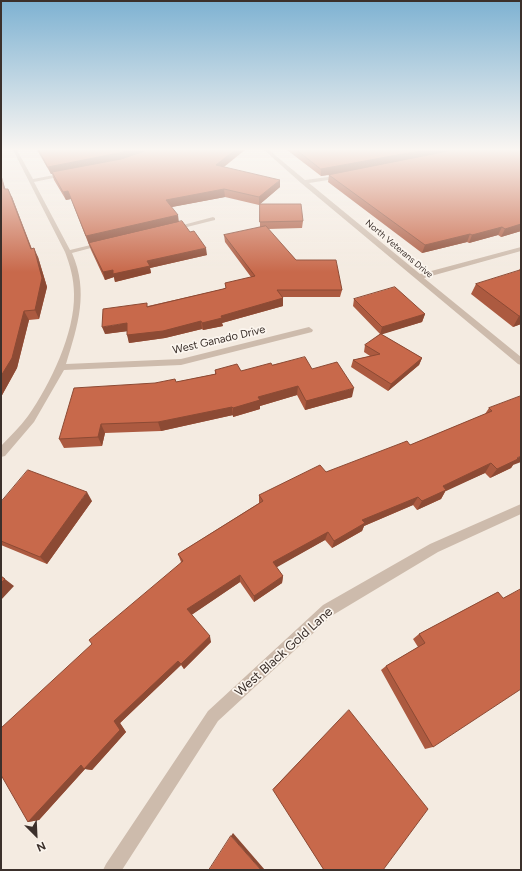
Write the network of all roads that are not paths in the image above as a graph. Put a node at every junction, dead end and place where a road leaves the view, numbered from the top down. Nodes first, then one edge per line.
1 (37, 191) edge
2 (314, 191) edge
3 (213, 219) dead end
4 (168, 229) edge
5 (114, 242) edge
6 (521, 249) edge
7 (68, 252) junction
8 (419, 277) junction
9 (309, 330) dead end
10 (521, 362) edge
11 (61, 367) junction
12 (1, 453) edge
13 (521, 509) edge
14 (112, 870) edge

1 - 7 street
2 - 8 street, North Veterans Drive
3 - 4 street
5 - 7 street
6 - 8 street
7 - 11 street
8 - 10 street, North Veterans Drive
9 - 11 street, West Ganado Drive
11 - 12 street
13 - 14 street, West Black Gold Lane

